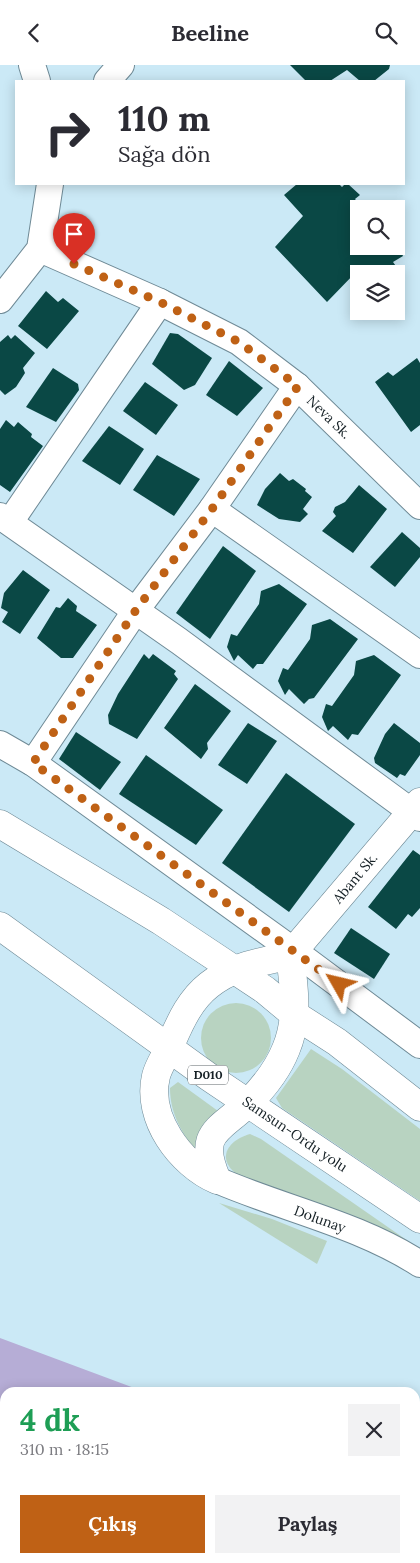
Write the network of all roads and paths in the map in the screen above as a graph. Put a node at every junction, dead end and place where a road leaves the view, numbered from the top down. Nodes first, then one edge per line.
1 (32, 65) edge
2 (121, 65) edge
3 (37, 80) edge
4 (108, 80) edge
5 (50, 185) edge
6 (40, 249) junction
7 (0, 300) edge
8 (160, 302) junction
9 (298, 386) junction
10 (420, 506) edge
11 (212, 509) junction
12 (5, 519) edge
13 (136, 610) junction
14 (420, 655) edge
15 (0, 744) edge
16 (33, 763) junction
17 (417, 811) edge
18 (0, 824) edge
19 (0, 926) edge
20 (292, 953) junction
21 (233, 969) junction
22 (295, 1015) junction
23 (420, 1045) edge
24 (170, 1048) junction
25 (248, 1103) junction
26 (420, 1107) edge
27 (217, 1180) junction
28 (420, 1219) edge
29 (420, 1264) edge

1 - 3 street
2 - 4 street
5 - 6 street
6 - 7 street
6 - 8 street, Neva Sk.
8 - 9 street, Neva Sk.
8 - 12 street
9 - 10 street, Neva Sk.
9 - 11 street
11 - 13 street
11 - 14 street
12 - 13 street
13 - 16 street
13 - 17 street
15 - 16 street
16 - 20 street
17 - 20 main road, Abant Sk.
18 - 21 main road
19 - 24 main road, Samsun-Ordu yolu / D010
20 - 21 main road
20 - 22 main road
20 - 23 street
21 - 22 main road
21 - 24 main road
22 - 25 main road
22 - 26 main road
24 - 25 main road, Samsun-Ordu yolu / D010
24 - 27 main road
25 - 27 main road
25 - 28 main road, Samsun-Ordu yolu / D010
27 - 29 street, Dolunay

